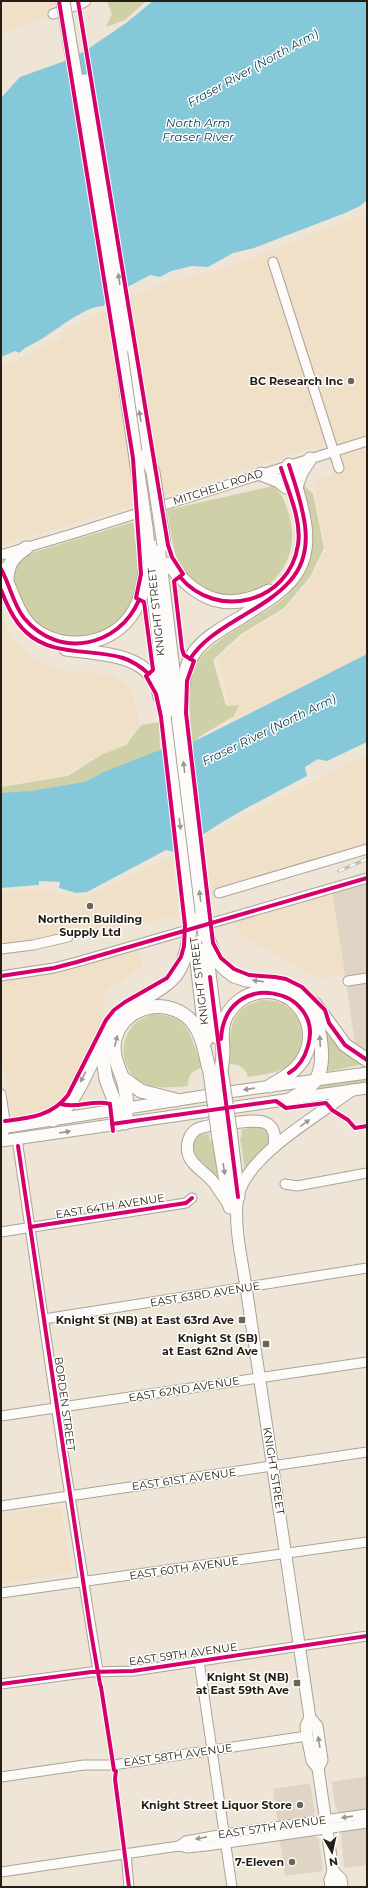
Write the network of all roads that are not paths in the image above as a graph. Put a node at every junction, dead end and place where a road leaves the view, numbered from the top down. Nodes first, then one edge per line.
1 (63, 1) edge
2 (72, 1) edge
3 (86, 1) edge
4 (53, 14) dead end
5 (273, 262) dead end
6 (367, 441) edge
7 (334, 451) junction
8 (310, 459) junction
9 (285, 466) junction
10 (339, 468) dead end
11 (261, 474) junction
12 (291, 487) junction
13 (154, 547) junction
14 (26, 548) junction
15 (1, 555) edge
16 (169, 564) junction
17 (3, 579) edge
18 (169, 635) junction
19 (172, 711) junction
20 (367, 849) edge
21 (367, 878) edge
22 (219, 893) dead end
23 (196, 936) junction
24 (68, 937) dead end
25 (1, 949) edge
26 (1, 976) edge
27 (367, 978) edge
28 (348, 981) dead end
29 (306, 1001) junction
30 (102, 1042) junction
31 (367, 1060) edge
32 (216, 1071) junction
33 (367, 1073) edge
34 (123, 1078) junction
35 (316, 1079) junction
36 (270, 1086) junction
37 (367, 1088) edge
38 (352, 1090) junction
39 (1, 1094) edge
40 (291, 1099) junction
41 (176, 1100) junction
42 (122, 1117) junction
43 (53, 1120) junction
44 (3, 1131) edge
45 (17, 1139) junction
46 (1, 1141) edge
47 (274, 1147) junction
48 (367, 1173) edge
49 (285, 1184) dead end
50 (192, 1198) dead end
51 (234, 1202) junction
52 (30, 1227) junction
53 (1, 1232) edge
54 (367, 1268) edge
55 (246, 1287) junction
56 (44, 1319) junction
57 (367, 1362) edge
58 (260, 1378) junction
59 (57, 1409) junction
60 (1, 1416) edge
61 (367, 1452) edge
62 (273, 1466) junction
63 (70, 1496) junction
64 (1, 1506) edge
65 (367, 1542) edge
66 (286, 1553) junction
67 (83, 1582) junction
68 (1, 1593) edge
69 (367, 1636) edge
70 (301, 1646) junction
71 (199, 1661) junction
72 (98, 1672) junction
73 (1, 1684) edge
74 (310, 1718) junction
75 (307, 1736) junction
76 (212, 1751) junction
77 (318, 1768) junction
78 (1, 1777) edge
79 (367, 1814) edge
80 (367, 1823) edge
81 (327, 1824) junction
82 (225, 1838) junction
83 (126, 1853) junction
84 (333, 1871) junction
85 (1, 1872) edge
86 (129, 1887) edge
87 (232, 1887) edge
88 (331, 1887) edge
89 (342, 1887) edge

1 - 13 highway, bridge
13 -> 2 highway, bridge
3 - 4 street
5 - 7 street
6 - 7 street, MITCHELL ROAD
7 - 8 street, MITCHELL ROAD
7 - 10 street
8 - 9 street, MITCHELL ROAD
8 - 12 highway
9 - 11 street, MITCHELL ROAD
9 - 12 highway
11 - 12 highway
11 - 14 street, MITCHELL ROAD
12 - 16 highway
12 - 19 highway
13 - 16 highway
13 - 17 highway
13 - 18 highway, KNIGHT STREET
13 - 19 highway, KNIGHT STREET
14 - 15 street, MITCHELL ROAD
14 - 17 highway
16 - 18 highway
17 - 19 highway
18 - 19 highway, KNIGHT STREET
23 -> 19 highway, KNIGHT STREET, bridge
19 -> 23 highway, KNIGHT STREET, bridge
20 - 22 street
21 - 26 street
29 -> 23 highway
23 - 30 highway
23 - 32 highway, KNIGHT STREET
24 - 25 street
27 - 28 street
29 - 31 highway
35 -> 29 highway
30 - 42 highway
30 -> 43 highway
34 -> 32 highway
32 - 36 highway
32 - 51 highway, KNIGHT STREET, bridge
33 - 35 main road
34 - 41 highway
34 - 42 highway
35 - 36 main road
35 - 40 highway
36 -> 41 main road
37 - 38 main road
38 - 40 main road
47 -> 38 main road
39 - 44 street
40 - 42 main road
41 - 42 main road
42 - 43 main road
45 -> 42 main road
43 - 44 main road
45 - 46 main road
45 - 52 street, BORDEN STREET
47 - 51 main road
47 - 51 main road
48 - 49 street
50 - 52 street, EAST 64TH AVENUE
51 - 55 main road, KNIGHT STREET
52 - 53 street, EAST 64TH AVENUE
52 - 56 street, BORDEN STREET
54 - 55 street, EAST 63RD AVENUE
55 - 56 street, EAST 63RD AVENUE
55 - 58 main road, KNIGHT STREET
56 - 59 street, BORDEN STREET
57 - 58 street, EAST 62ND AVENUE
58 - 59 street, EAST 62ND AVENUE
58 - 62 main road, KNIGHT STREET
59 - 60 street, EAST 62ND AVENUE
59 - 63 street, BORDEN STREET
61 - 62 street, EAST 61ST AVENUE
62 - 63 street, EAST 61ST AVENUE
62 - 66 main road, KNIGHT STREET
63 - 64 street, EAST 61ST AVENUE
63 - 67 street, BORDEN STREET
65 - 66 street, EAST 60TH AVENUE
66 - 67 street, EAST 60TH AVENUE
66 - 70 main road, KNIGHT STREET
67 - 68 street, EAST 60TH AVENUE
67 - 72 street, BORDEN STREET
69 - 70 street, EAST 59TH AVENUE
70 - 71 street, EAST 59TH AVENUE
70 - 74 main road, KNIGHT STREET
71 - 72 street, EAST 59TH AVENUE
71 - 76 street
72 - 73 street, EAST 59TH AVENUE
74 - 75 main road, KNIGHT STREET
77 -> 74 main road, KNIGHT STREET
75 - 76 street, EAST 58TH AVENUE
75 - 77 main road, KNIGHT STREET
76 - 78 street, EAST 58TH AVENUE
76 - 82 street
77 - 81 main road, KNIGHT STREET
79 -> 81 street, EAST 57TH AVENUE
80 - 81 street, EAST 57TH AVENUE
81 - 82 street, EAST 57TH AVENUE
81 - 84 main road, KNIGHT STREET
82 - 83 street, EAST 57TH AVENUE
82 - 87 street
83 - 85 street, EAST 57TH AVENUE
83 - 86 street
84 - 88 main road, KNIGHT STREET
84 - 89 main road, KNIGHT STREET

